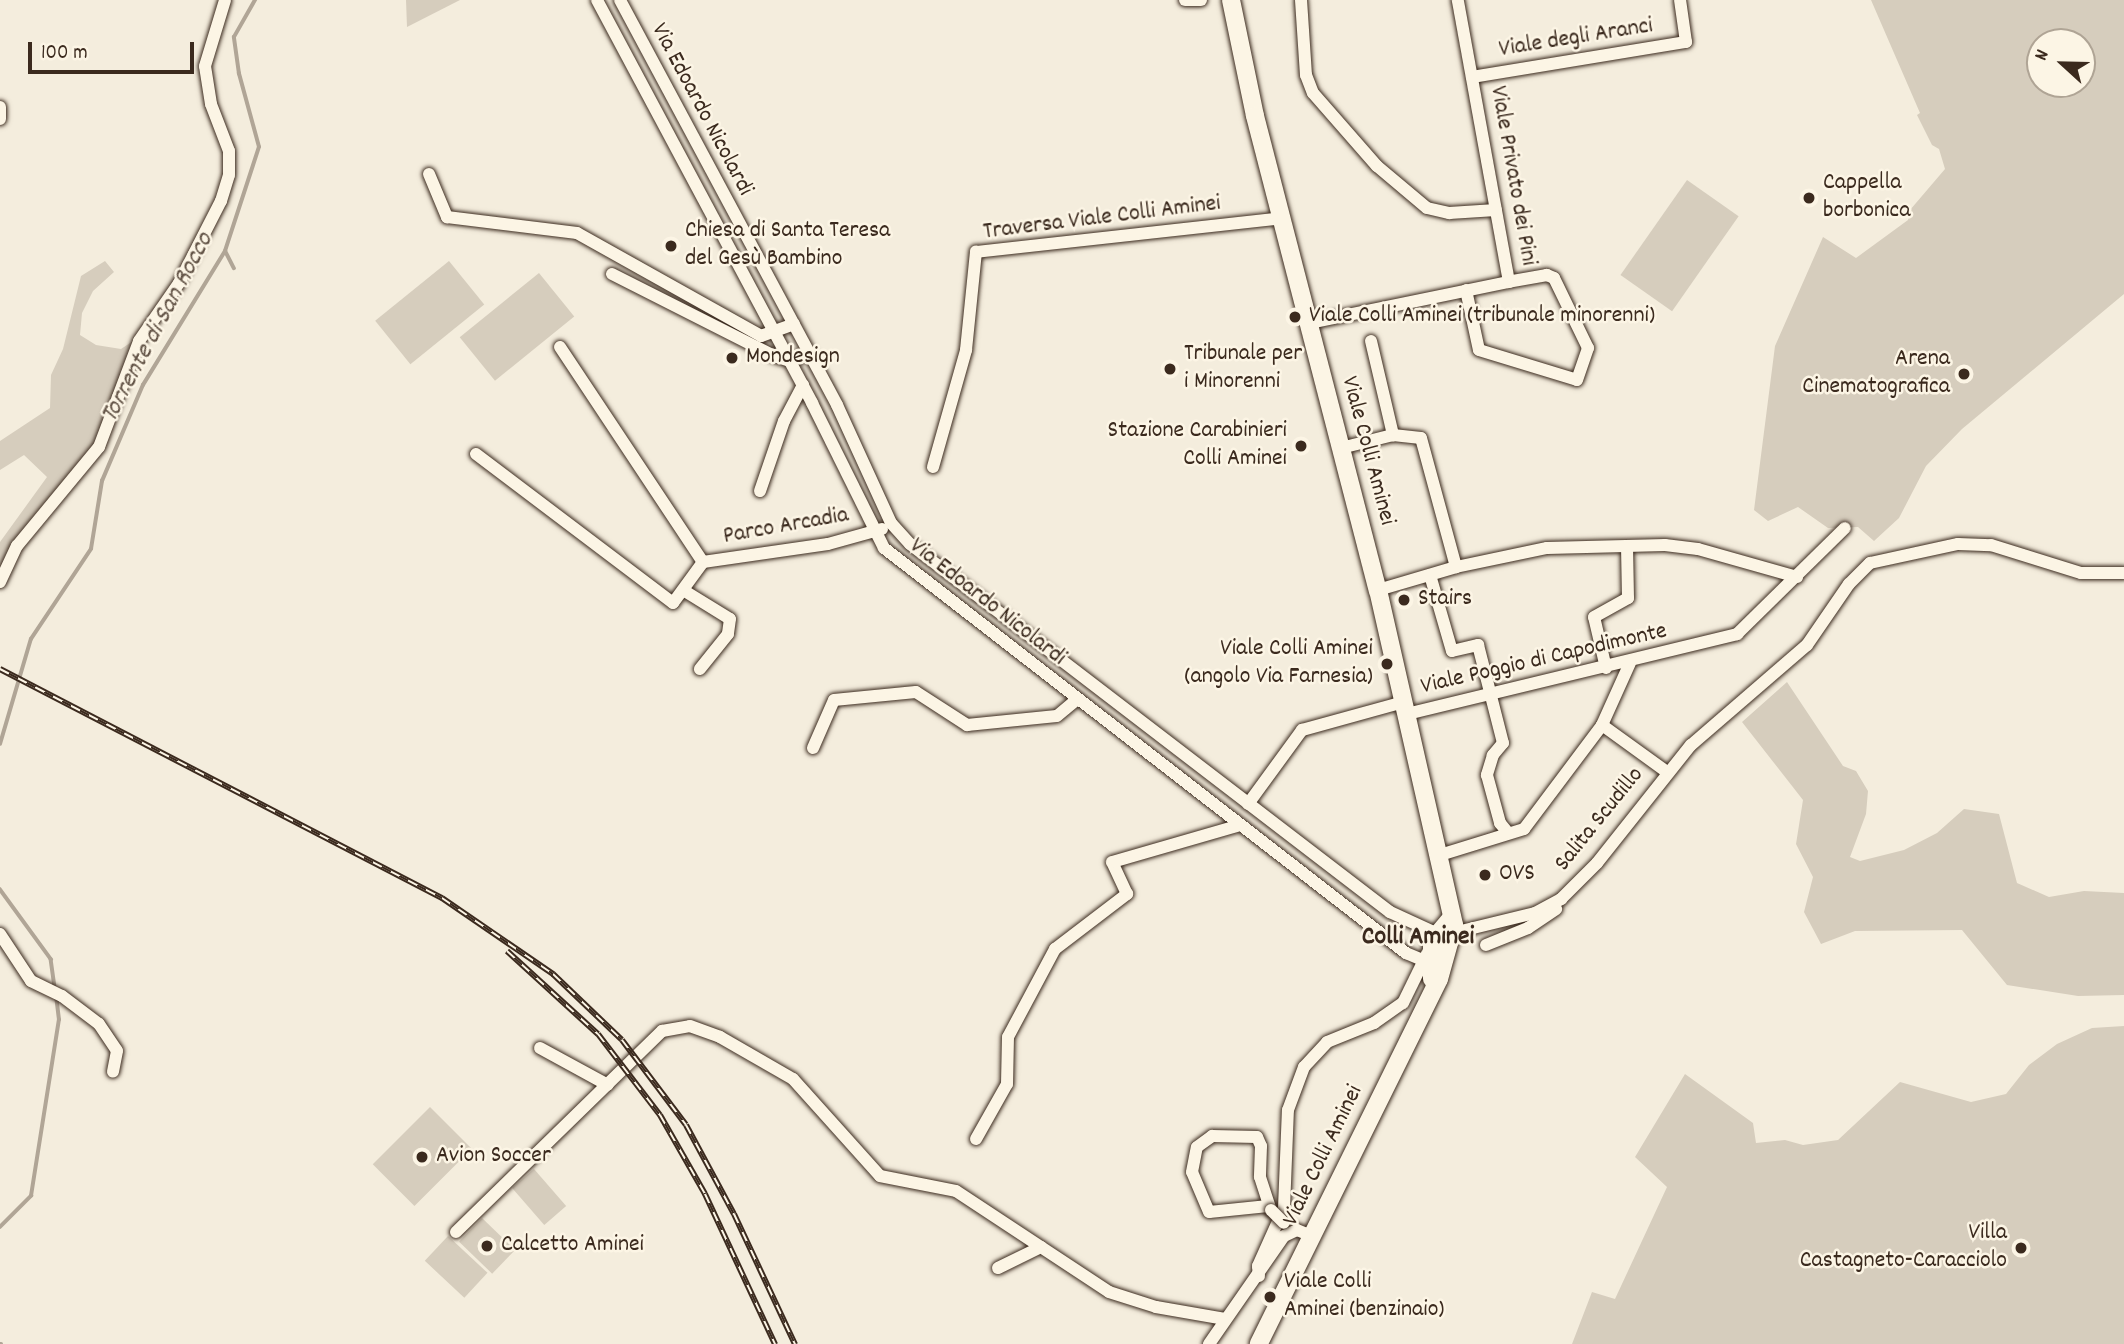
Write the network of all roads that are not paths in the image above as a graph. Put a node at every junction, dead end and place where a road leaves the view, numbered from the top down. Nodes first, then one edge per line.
1 (225, 0) edge
2 (597, 0) edge
3 (620, 0) edge
4 (1185, 0) edge
5 (1201, 0) edge
6 (1231, 0) edge
7 (1301, 0) edge
8 (1458, 0) edge
9 (1679, 0) edge
10 (1472, 77) junction
11 (0, 107) edge
12 (0, 119) edge
13 (429, 174) dead end
14 (1496, 210) junction
15 (1282, 218) junction
16 (612, 274) dead end
17 (1509, 282) junction
18 (1466, 290) junction
19 (1309, 323) junction
20 (794, 324) junction
21 (775, 333) junction
22 (1371, 341) dead end
23 (560, 346) dead end
24 (809, 353) junction
25 (790, 361) junction
26 (803, 385) junction
27 (1392, 435) junction
28 (1341, 448) junction
29 (476, 454) dead end
30 (933, 467) dead end
31 (760, 491) dead end
32 (891, 523) junction
33 (1845, 528) dead end
34 (876, 532) junction
35 (1628, 547) junction
36 (703, 562) junction
37 (1456, 567) junction
38 (1777, 571) junction
39 (2124, 573) edge
40 (1430, 575) junction
41 (1797, 577) junction
42 (0, 582) edge
43 (683, 590) junction
44 (1378, 590) junction
45 (1784, 591) junction
46 (1630, 663) junction
47 (1606, 668) junction
48 (700, 669) dead end
49 (1492, 695) junction
50 (1077, 699) junction
51 (1406, 708) junction
52 (1602, 726) junction
53 (813, 748) dead end
54 (1667, 772) junction
55 (1248, 804) junction
56 (1240, 825) junction
57 (1508, 833) junction
58 (1440, 855) junction
59 (1561, 899) junction
60 (0, 934) edge
61 (1486, 946) dead end
62 (1438, 949) junction
63 (540, 1048) dead end
64 (114, 1072) dead end
65 (608, 1085) junction
66 (976, 1139) dead end
67 (1270, 1208) junction
68 (1288, 1227) junction
69 (456, 1231) dead end
70 (1312, 1236) junction
71 (1041, 1247) junction
72 (998, 1268) dead end
73 (1259, 1276) junction
74 (1225, 1319) junction
75 (1209, 1344) edge
76 (1259, 1344) edge

1 - 42 street
2 - 21 street, Via Edoardo Nicolardi
3 - 20 street, Via Edoardo Nicolardi
4 - 5 street
6 - 15 main road, Viale Colli Aminei
7 - 14 street
8 - 10 street, Viale Privato dei Pini
9 - 10 street, Viale degli Aranci
10 - 14 street, Viale Privato dei Pini
11 - 12 street
13 - 21 street
14 - 17 street, Viale Privato dei Pini
15 - 19 main road, Viale Colli Aminei
15 - 30 street, Traversa Viale Colli Aminei
16 - 25 street
17 - 18 street, Viale Privato dei Pini
17 - 18 street
18 - 19 street, Viale Privato dei Pini
19 - 28 main road, Viale Colli Aminei
20 - 21 street
20 - 24 street, Via Edoardo Nicolardi
21 - 25 street, Via Edoardo Nicolardi
22 - 27 street
23 - 36 street
24 - 25 street
24 - 32 street, Via Edoardo Nicolardi
25 - 26 street, Via Edoardo Nicolardi
26 - 31 street
26 - 34 street, Via Edoardo Nicolardi
27 - 28 street
27 - 37 street
28 - 44 main road, Viale Colli Aminei
29 - 43 street
32 - 34 street
32 - 55 street, Via Edoardo Nicolardi
33 - 41 street
34 - 36 street, Parco Arcadia
34 - 50 street, Via Edoardo Nicolardi
35 - 37 street
35 - 38 street
35 - 47 street
36 - 43 street
37 - 40 street
38 - 41 street
38 - 45 street
39 - 54 street, Salita Scudillo
40 - 44 street
40 - 49 street
41 - 45 street
43 - 48 street
44 - 51 main road, Viale Colli Aminei
45 - 46 street, Viale Poggio di Capodimonte
46 - 47 street, Viale Poggio di Capodimonte
46 - 52 street
47 - 49 street, Viale Poggio di Capodimonte
49 - 51 street, Viale Poggio di Capodimonte
49 - 57 street
50 - 53 street
50 - 56 street, Via Edoardo Nicolardi
51 - 55 street, Viale Poggio di Capodimonte
51 - 58 main road, Viale Colli Aminei
52 - 54 street
52 - 57 street
54 - 59 street, Salita Scudillo
55 - 62 street, Via Edoardo Nicolardi
56 - 62 street, Via Edoardo Nicolardi
56 - 66 street
57 - 58 street
58 - 62 main road, Viale Colli Aminei
59 - 61 street
59 - 62 street, Salita Scudillo
60 - 64 street
62 - 70 main road, Viale Colli Aminei
62 - 73 street
63 - 65 street
65 - 69 street
65 - 71 street
67 - 67 street
67 - 68 street, bridge
68 - 70 street
68 - 73 street
70 - 76 main road, Viale Colli Aminei
71 - 72 street
71 - 74 street
73 - 74 street
74 - 75 street

